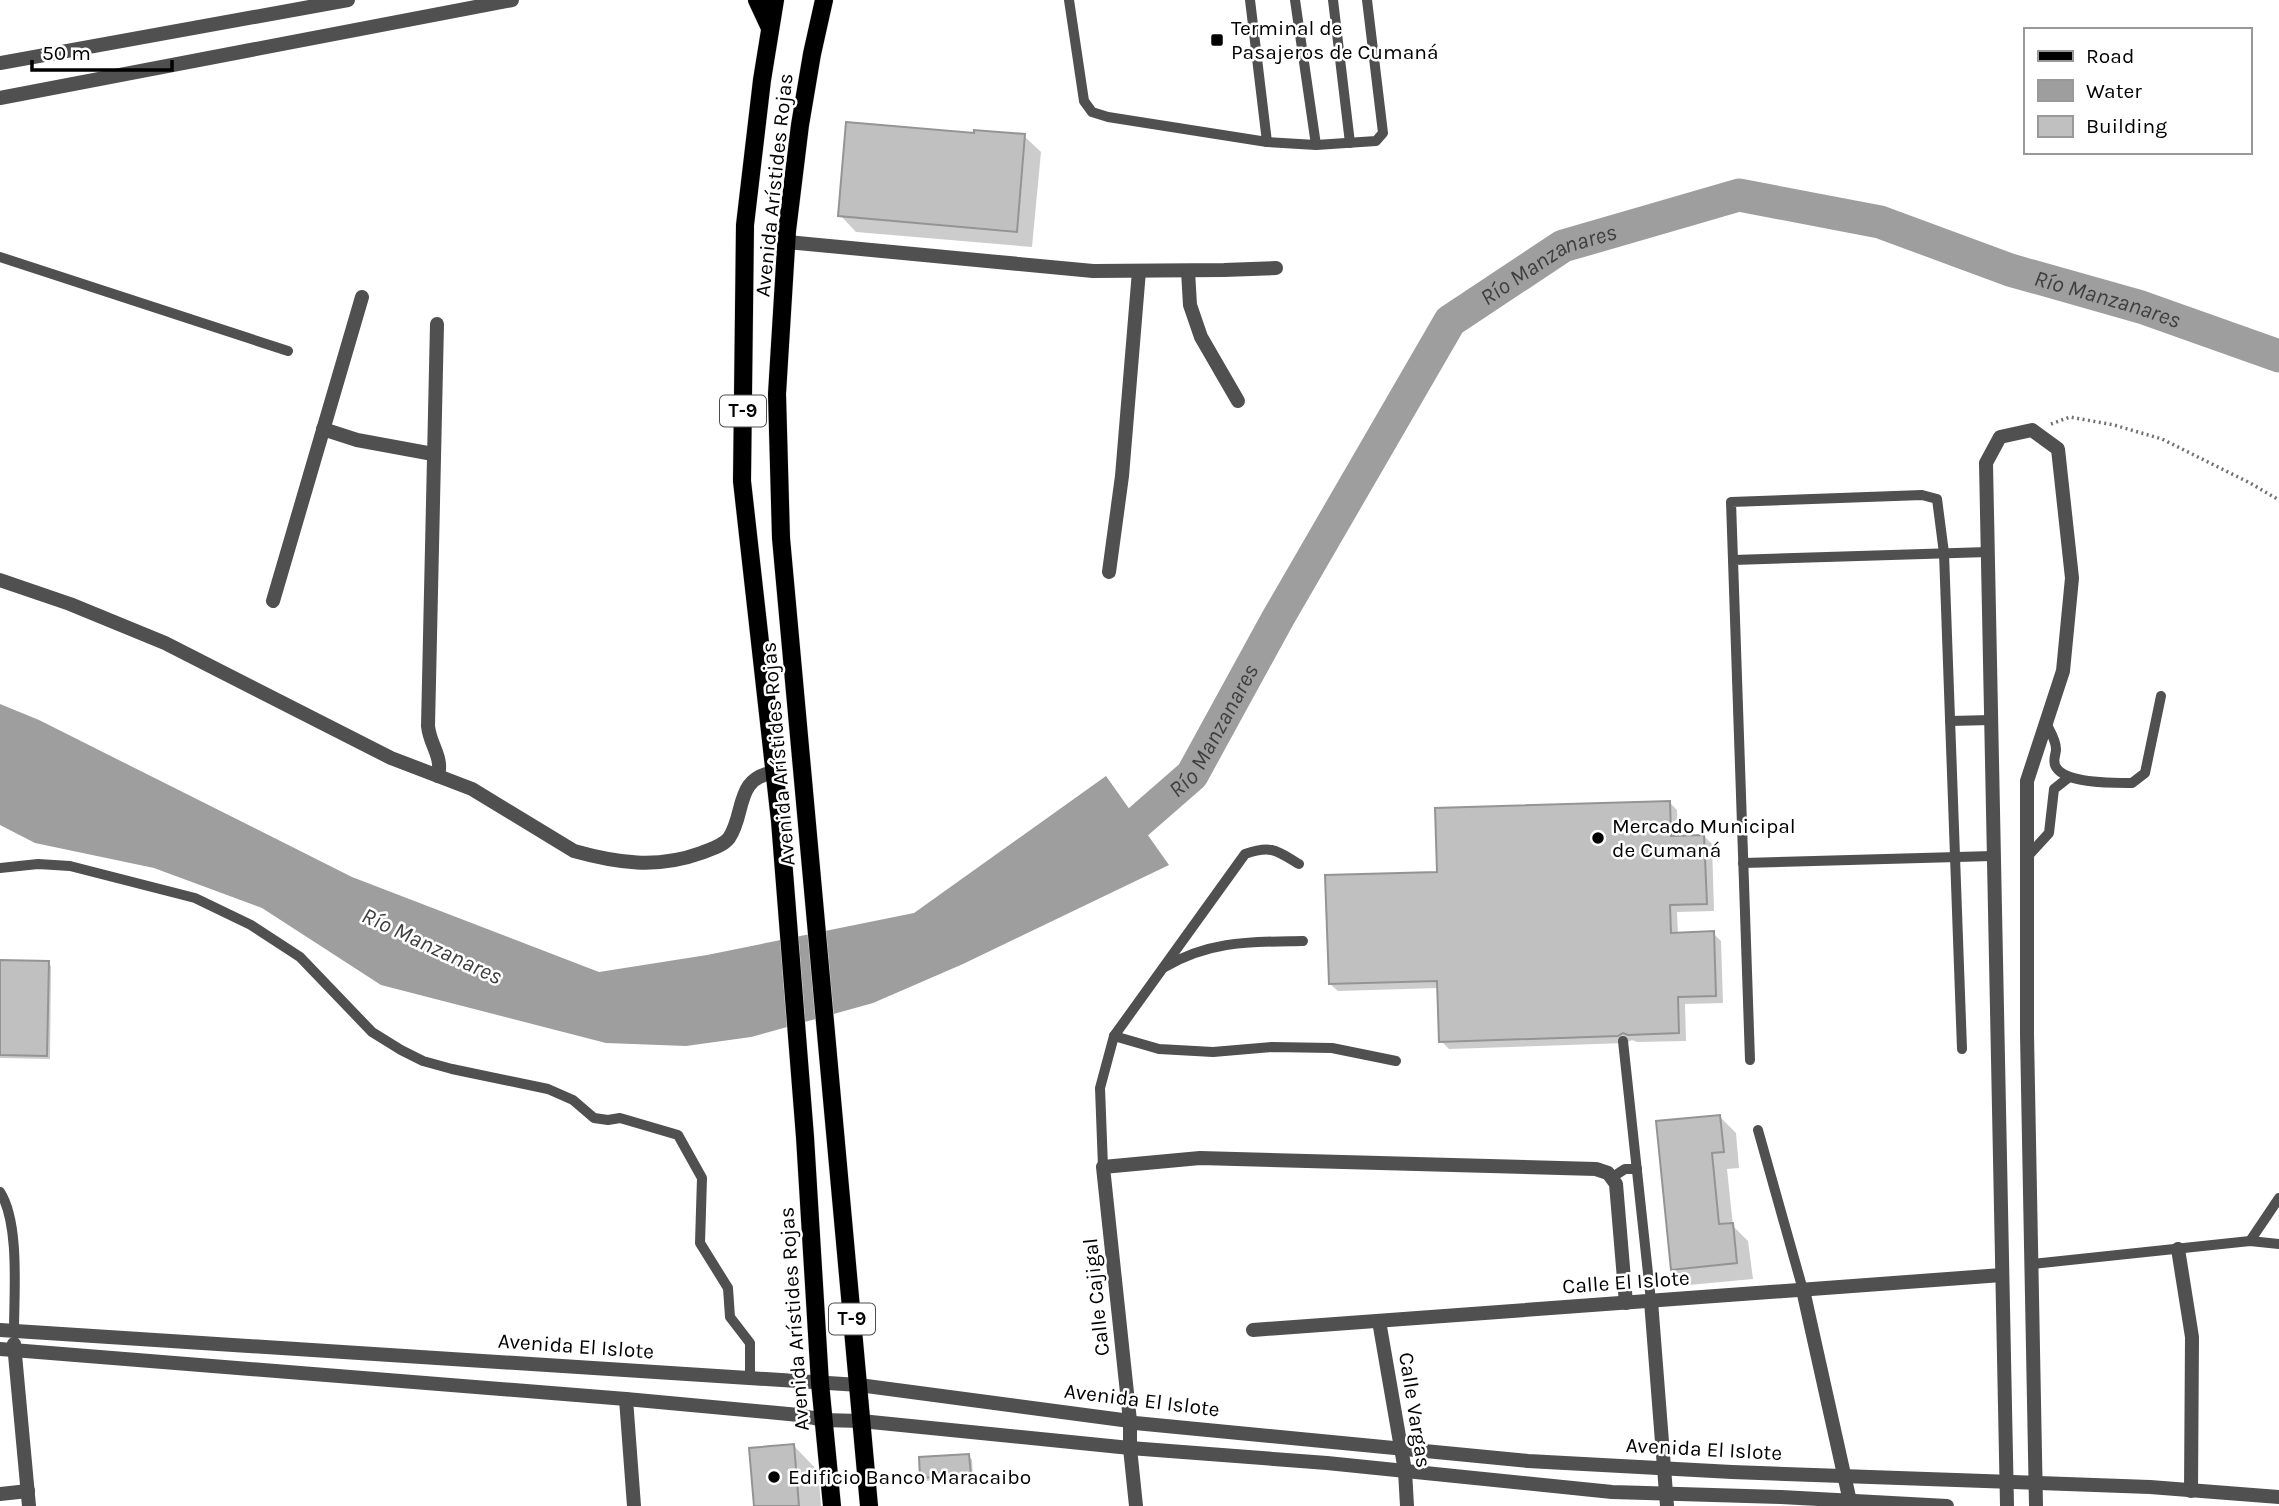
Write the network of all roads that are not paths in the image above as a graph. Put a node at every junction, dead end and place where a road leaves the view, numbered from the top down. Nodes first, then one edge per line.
1 (348, 0) edge
2 (512, 0) edge
3 (757, 0) edge
4 (775, 0) edge
5 (824, 0) edge
6 (1069, 0) edge
7 (1250, 0) edge
8 (1296, 0) edge
9 (1333, 0) edge
10 (1367, 0) edge
11 (770, 28) junction
12 (0, 63) edge
13 (0, 98) edge
14 (1268, 142) junction
15 (1350, 143) junction
16 (1316, 145) junction
17 (787, 242) junction
18 (0, 257) edge
19 (1276, 268) dead end
20 (1139, 271) junction
21 (1188, 271) junction
22 (362, 297) dead end
23 (436, 324) dead end
24 (288, 351) dead end
25 (1238, 401) dead end
26 (323, 429) junction
27 (433, 454) junction
28 (1988, 552) junction
29 (1944, 554) junction
30 (1732, 560) junction
31 (1109, 572) dead end
32 (0, 580) edge
33 (273, 601) dead end
34 (2161, 696) dead end
35 (1991, 720) junction
36 (1950, 721) junction
37 (2046, 723) junction
38 (775, 772) junction
39 (438, 776) junction
40 (2068, 778) junction
41 (1993, 856) junction
42 (2027, 856) junction
43 (1955, 857) junction
44 (1743, 863) junction
45 (1299, 864) dead end
46 (0, 868) edge
47 (1303, 941) dead end
48 (1159, 970) junction
49 (1114, 1036) junction
50 (1623, 1041) dead end
51 (1962, 1049) dead end
52 (1750, 1060) dead end
53 (1396, 1061) dead end
54 (1758, 1130) dead end
55 (1103, 1167) junction
56 (1637, 1168) junction
57 (1611, 1178) junction
58 (0, 1192) edge
59 (2279, 1198) edge
60 (2250, 1241) junction
61 (2279, 1244) edge
62 (2178, 1249) junction
63 (2032, 1264) junction
64 (2002, 1275) junction
65 (1803, 1290) junction
66 (1651, 1301) junction
67 (1626, 1303) junction
68 (1379, 1321) junction
69 (1253, 1330) dead end
70 (7, 1331) edge
71 (7, 1350) edge
72 (750, 1378) junction
73 (820, 1383) junction
74 (859, 1385) junction
75 (626, 1399) junction
76 (823, 1420) junction
77 (861, 1421) junction
78 (1130, 1421) junction
79 (1130, 1448) junction
80 (1400, 1448) junction
81 (1665, 1469) junction
82 (1405, 1471) junction
83 (1844, 1476) junction
84 (2007, 1482) junction
85 (2036, 1483) junction
86 (2191, 1491) junction
87 (0, 1494) edge
88 (2279, 1497) edge
89 (29, 1499) edge
90 (1667, 1500) edge
91 (1850, 1503) edge
92 (634, 1506) edge
93 (832, 1506) edge
94 (869, 1506) edge
95 (1136, 1506) edge
96 (1408, 1506) edge
97 (1947, 1506) edge
98 (2007, 1506) edge
99 (2036, 1506) edge

1 - 12 street
2 - 13 street
3 - 11 main road
4 - 11 main road, Avenida Arístides Rojas / T-9
5 - 17 main road, Avenida Arístides Rojas / T-9
6 - 14 lane
7 - 14 lane
8 - 16 lane
9 - 15 lane
10 - 15 lane
11 - 38 main road, Avenida Arístides Rojas / T-9
14 - 16 lane
15 - 16 lane
17 - 20 street
17 - 74 main road, Avenida Arístides Rojas / T-9
18 - 24 lane
19 - 21 street
20 - 21 street
20 - 31 street
21 - 25 street
22 - 26 street
23 - 27 street
26 - 27 street
26 - 33 street
27 - 39 street
28 - 29 lane
28 - 35 street
28 - 37 street
29 - 30 lane
29 - 30 lane
29 - 36 lane
30 - 44 lane
32 - 39 street
34 - 40 lane
35 - 36 lane
35 - 41 street
36 - 43 lane
37 - 40 lane
37 - 42 street
38 - 39 street
38 - 73 main road, Avenida Arístides Rojas / T-9
40 - 42 lane
41 - 43 lane
41 - 64 street
42 - 63 street
43 - 44 lane
43 - 51 lane
44 - 52 lane
45 - 48 lane
46 - 72 lane
47 - 48 lane
48 - 49 lane
49 - 53 lane
49 - 55 lane
50 - 56 lane
54 - 65 lane
55 - 57 street
55 - 78 street, Calle Cajigal
56 - 57 lane
56 - 66 lane
57 - 67 street
58 - 70 lane
59 - 60 lane
60 - 61 lane
60 - 62 lane
62 - 63 lane
62 - 86 street
63 - 85 street
64 - 65 street, Calle El Islote
64 - 84 street
65 - 66 street, Calle El Islote
65 - 83 street
66 - 67 street, Calle El Islote
66 - 81 street
67 - 68 street, Calle El Islote
68 - 69 street, Calle El Islote
68 - 80 street, Calle Vargas
70 - 71 street
70 - 72 street, Avenida El Islote
71 - 75 street, Avenida El Islote
71 - 89 street
72 - 73 street, Avenida El Islote
73 - 74 street, Avenida El Islote
73 - 76 main road, Avenida Arístides Rojas / T-9
74 - 77 main road, Avenida Arístides Rojas / T-9
74 - 78 street, Avenida El Islote
75 - 76 street, Avenida El Islote
75 - 92 street
76 - 77 street, Avenida El Islote
76 - 93 main road, Avenida Arístides Rojas / T-9
77 - 79 street, Avenida El Islote
77 - 94 main road, Avenida Arístides Rojas / T-9
78 - 79 street, Calle Cajigal
78 - 80 street, Avenida El Islote
79 - 82 street, Avenida El Islote
79 - 95 street, Calle Cajigal
80 - 81 street, Avenida El Islote
80 - 82 street, Calle Vargas
81 - 83 street, Avenida El Islote
81 - 90 street
82 - 90 street, Avenida El Islote
82 - 96 street, Calle Vargas
83 - 84 street, Avenida El Islote
83 - 91 street
84 - 85 street, Avenida El Islote
84 - 98 street
85 - 86 street, Avenida El Islote
85 - 99 street
86 - 88 street, Avenida El Islote
87 - 89 street
90 - 91 street, Avenida El Islote
91 - 97 street, Avenida El Islote

